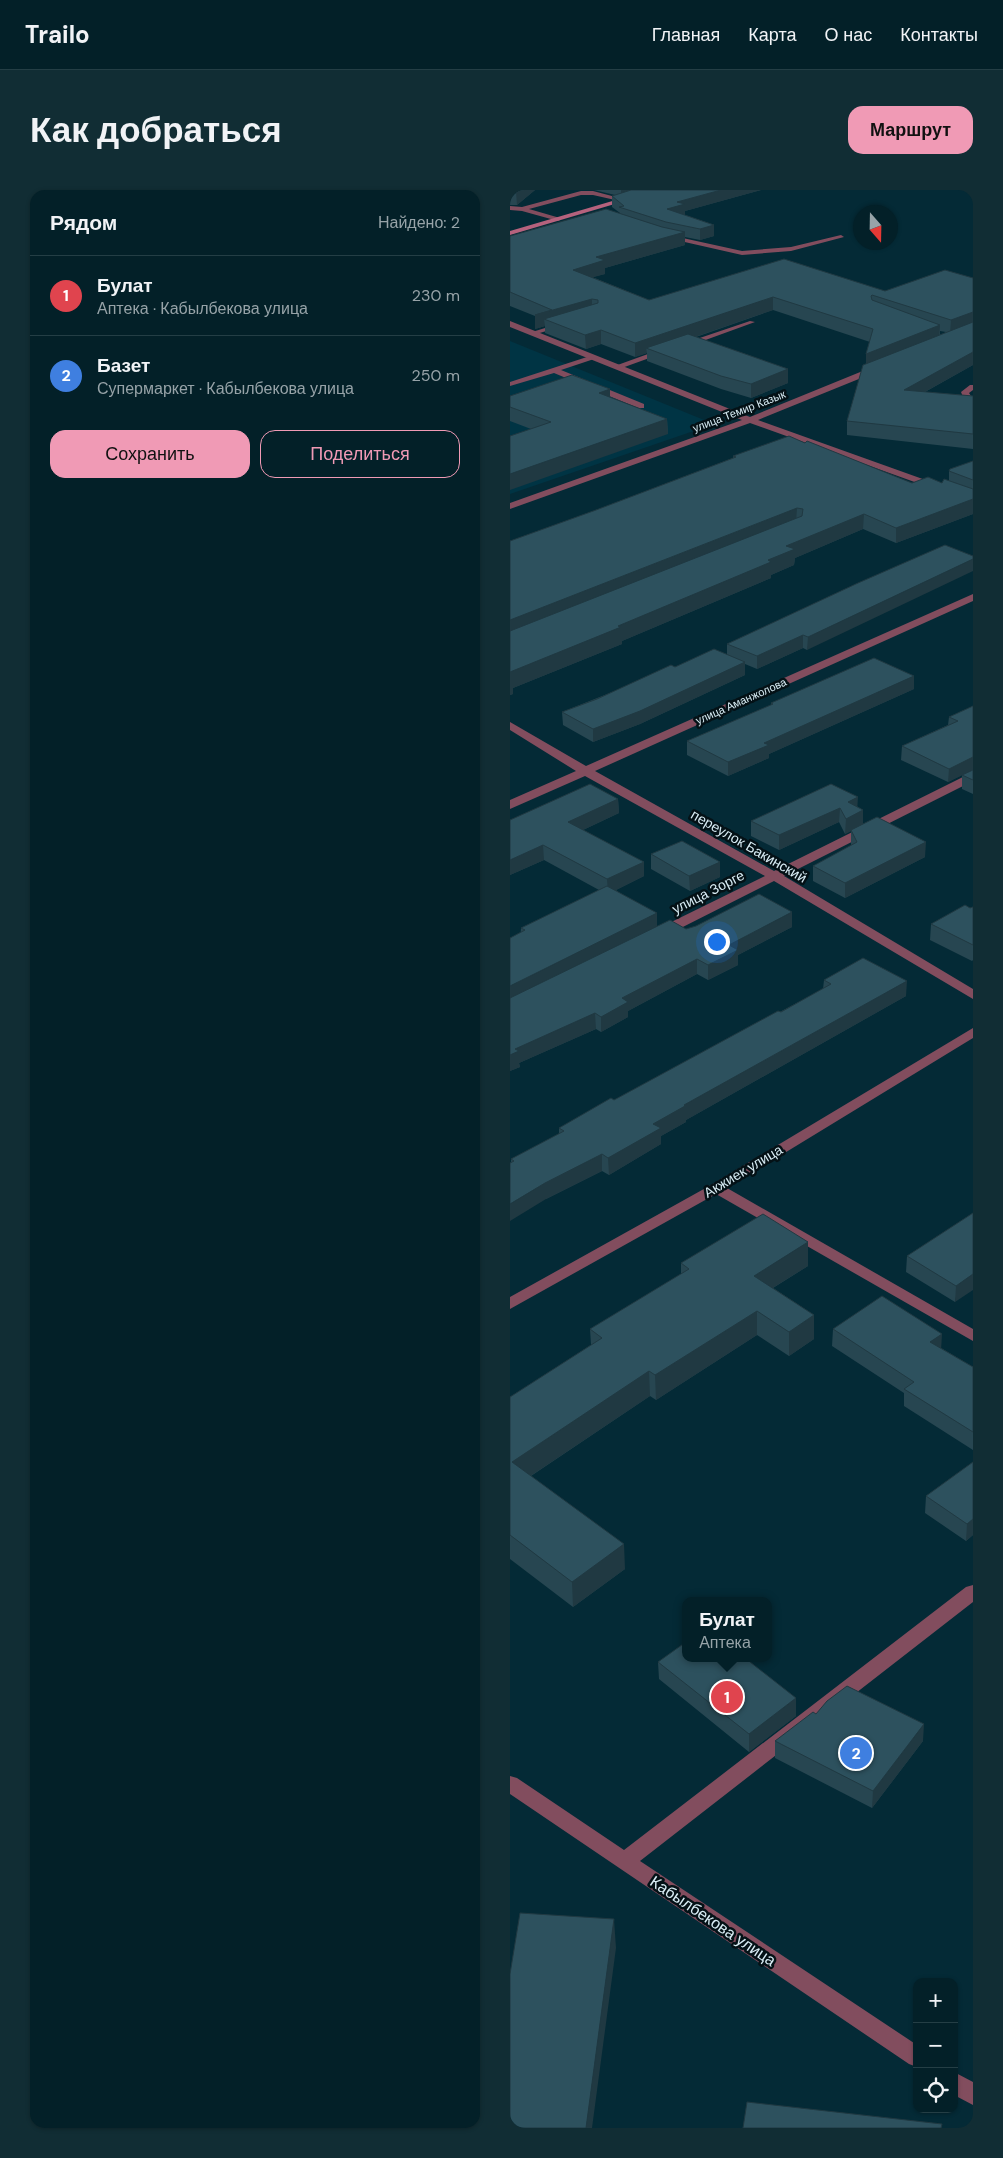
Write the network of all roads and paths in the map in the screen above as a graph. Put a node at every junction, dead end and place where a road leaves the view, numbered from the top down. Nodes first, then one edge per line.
1 (658, 190) edge
2 (624, 200) junction
3 (510, 208) edge
4 (522, 209) junction
5 (584, 211) junction
6 (602, 217) edge
7 (558, 219) junction
8 (510, 233) edge
9 (664, 237) edge
10 (841, 237) dead end
11 (752, 322) edge
12 (568, 323) edge
13 (510, 324) edge
14 (533, 333) junction
15 (680, 346) edge
16 (671, 349) edge
17 (593, 358) junction
18 (888, 364) edge
19 (616, 367) junction
20 (554, 370) junction
21 (510, 384) edge
22 (973, 387) edge
23 (973, 401) edge
24 (641, 406) dead end
25 (750, 420) junction
26 (973, 500) edge
27 (510, 506) edge
28 (973, 597) edge
29 (510, 725) edge
30 (585, 771) junction
31 (973, 776) edge
32 (510, 805) edge
33 (773, 876) junction
34 (650, 938) edge
35 (973, 995) edge
36 (973, 1032) edge
37 (716, 1188) junction
38 (510, 1304) edge
39 (973, 1336) edge
40 (973, 1592) edge
41 (510, 1784) edge
42 (625, 1861) junction
43 (913, 2054) edge
44 (958, 2085) edge
45 (973, 2095) edge

1 - 2 main road
2 - 4 lane
2 - 5 main road
3 - 4 lane
4 - 7 lane
5 - 6 lane
5 - 7 main road
7 - 8 main road
9 - 10 lane
11 - 15 lane
12 - 14 lane
13 - 14 street
14 - 17 street
16 - 19 lane
17 - 19 street
17 - 20 lane
18 - 25 street, улица Темир Казык
19 - 25 street
20 - 21 lane
20 - 24 lane
22 - 23 lane
25 - 26 street
25 - 27 street, улица Темир Казык
28 - 30 street, улица Аманжолова
29 - 30 street, переулок Бакинский
30 - 32 street, улица Аманжолова
30 - 33 street, переулок Бакинский
31 - 33 street, улица Зорге
33 - 34 street, улица Зорге
33 - 35 street, переулок Бакинский
36 - 37 street, Акжиек улица
37 - 38 street, Акжиек улица
37 - 39 street
40 - 42 street
41 - 42 street, Кабылбекова улица
42 - 43 street, Кабылбекова улица
44 - 45 street

